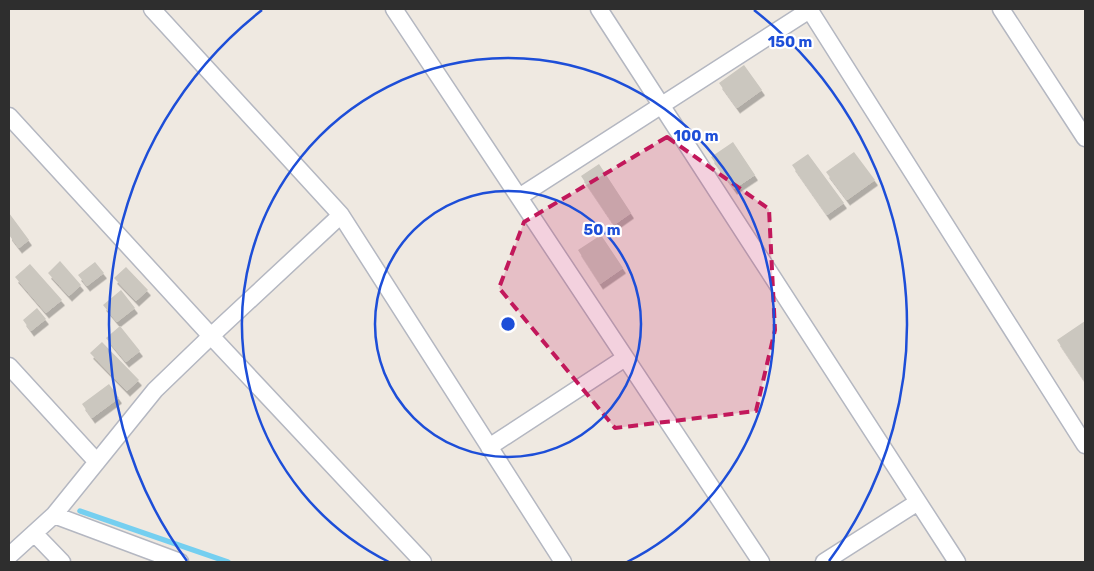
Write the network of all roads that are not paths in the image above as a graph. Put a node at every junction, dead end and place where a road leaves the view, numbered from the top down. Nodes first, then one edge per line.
1 (152, 9) edge
2 (394, 9) edge
3 (599, 9) edge
4 (810, 9) edge
5 (1001, 9) edge
6 (661, 105) junction
7 (9, 116) edge
8 (1085, 138) edge
9 (519, 197) junction
10 (341, 215) junction
11 (210, 336) junction
12 (625, 358) junction
13 (9, 366) edge
14 (1085, 445) edge
15 (489, 447) junction
16 (97, 462) junction
17 (918, 502) junction
18 (54, 515) junction
19 (34, 533) junction
20 (9, 556) edge
21 (62, 562) edge
22 (180, 562) edge
23 (423, 562) edge
24 (563, 562) edge
25 (761, 562) edge
26 (824, 562) edge
27 (957, 562) edge

1 - 10 street
2 - 9 street
3 - 6 street
4 - 6 street
4 - 14 street
5 - 8 street
6 - 9 street
6 - 17 street
7 - 11 street
9 - 12 street
10 - 11 street
10 - 15 street
11 - 16 street
11 - 23 street
12 - 15 street
12 - 25 street
13 - 16 street
15 - 24 street
16 - 18 street
17 - 26 street
17 - 27 street
18 - 19 street
18 - 22 street
19 - 20 street
19 - 21 street

